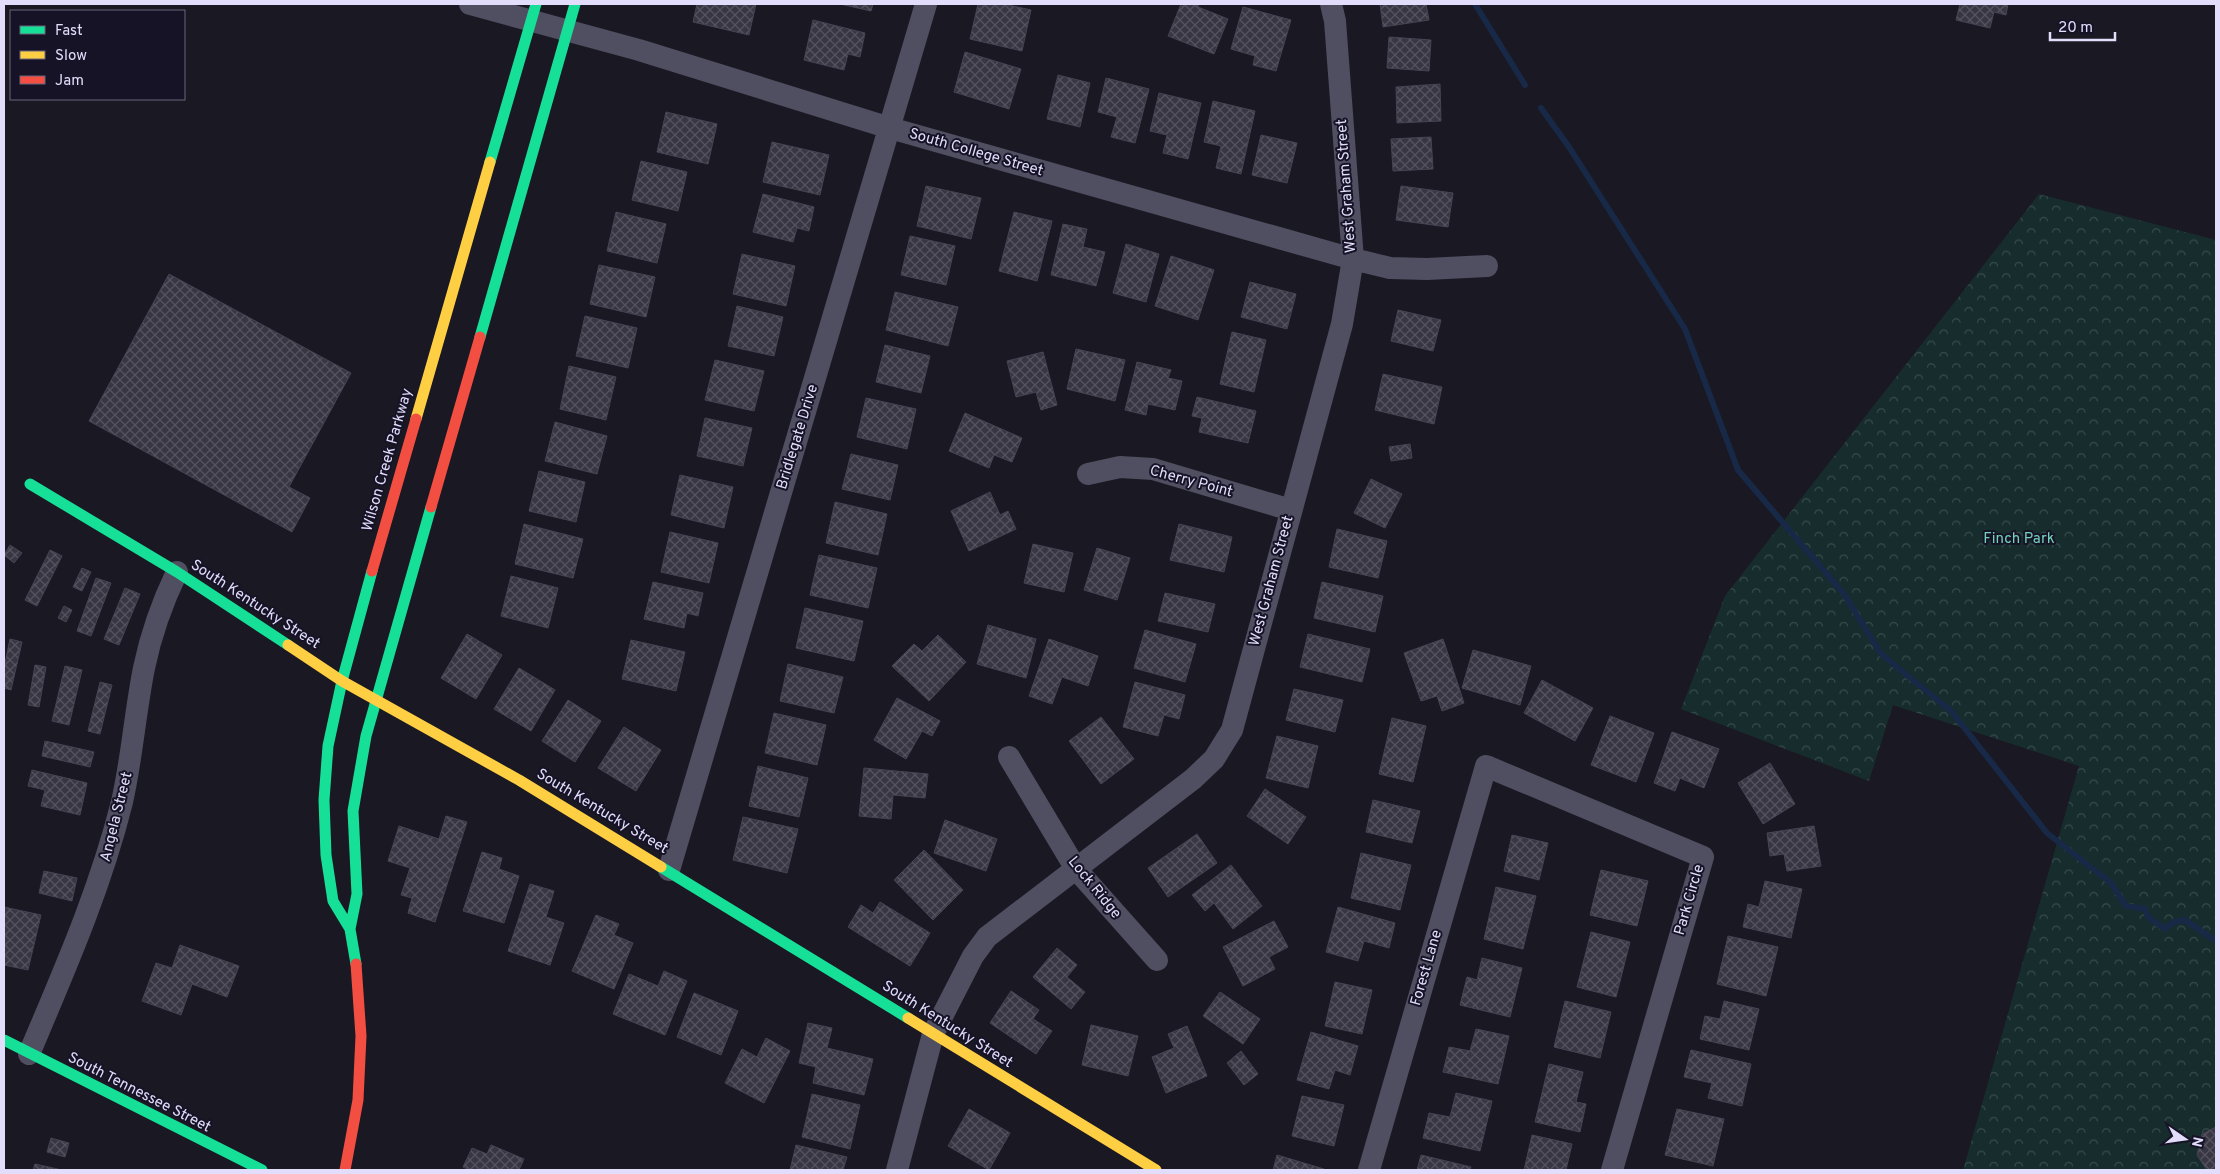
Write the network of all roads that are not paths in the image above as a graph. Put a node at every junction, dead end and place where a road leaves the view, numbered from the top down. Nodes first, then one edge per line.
1 (470, 4) edge
2 (576, 4) edge
3 (926, 4) edge
4 (1331, 4) edge
5 (534, 12) edge
6 (567, 29) junction
7 (890, 128) junction
8 (1353, 259) junction
9 (1487, 266) dead end
10 (1088, 474) dead end
11 (30, 484) dead end
12 (1291, 510) junction
13 (177, 572) junction
14 (342, 680) junction
15 (376, 700) junction
16 (1009, 758) dead end
17 (1486, 766) joint
18 (1076, 869) junction
19 (669, 870) junction
20 (350, 929) junction
21 (1157, 960) dead end
22 (933, 1034) junction
23 (4, 1040) edge
24 (29, 1054) junction
25 (262, 1170) edge
26 (345, 1170) edge
27 (897, 1170) edge
28 (1156, 1170) edge
29 (1369, 1170) edge
30 (1612, 1170) edge

1 - 5 street, South College Street
2 - 6 main road, Wilson Creek Parkway
3 - 7 street, Bridlegate Drive
4 - 8 street, West Graham Street
5 - 6 street, South College Street
5 - 14 main road, Wilson Creek Parkway
6 - 7 street, South College Street
6 - 15 main road, Wilson Creek Parkway
7 - 8 street, South College Street
7 - 19 street, Bridlegate Drive
8 - 9 street, South College Street
8 - 12 street, West Graham Street
10 - 12 street, Cherry Point
11 - 13 main road, South Kentucky Street
12 - 18 street, West Graham Street
13 - 14 main road, South Kentucky Street
13 - 24 street, Angela Street
14 - 15 main road, South Kentucky Street
14 - 20 main road, Wilson Creek Parkway
15 - 19 main road, South Kentucky Street
15 - 20 main road, Wilson Creek Parkway
16 - 18 street, Lock Ridge
17 - 29 street, Forest Lane
17 - 30 street, Park Circle
18 - 21 street, Lock Ridge
18 - 22 street, West Graham Street
19 - 22 main road, South Kentucky Street
20 - 26 main road, Wilson Creek Parkway
22 - 27 street, West Graham Street
22 - 28 main road, South Kentucky Street
23 - 24 main road, South Tennessee Street
24 - 25 main road, South Tennessee Street

